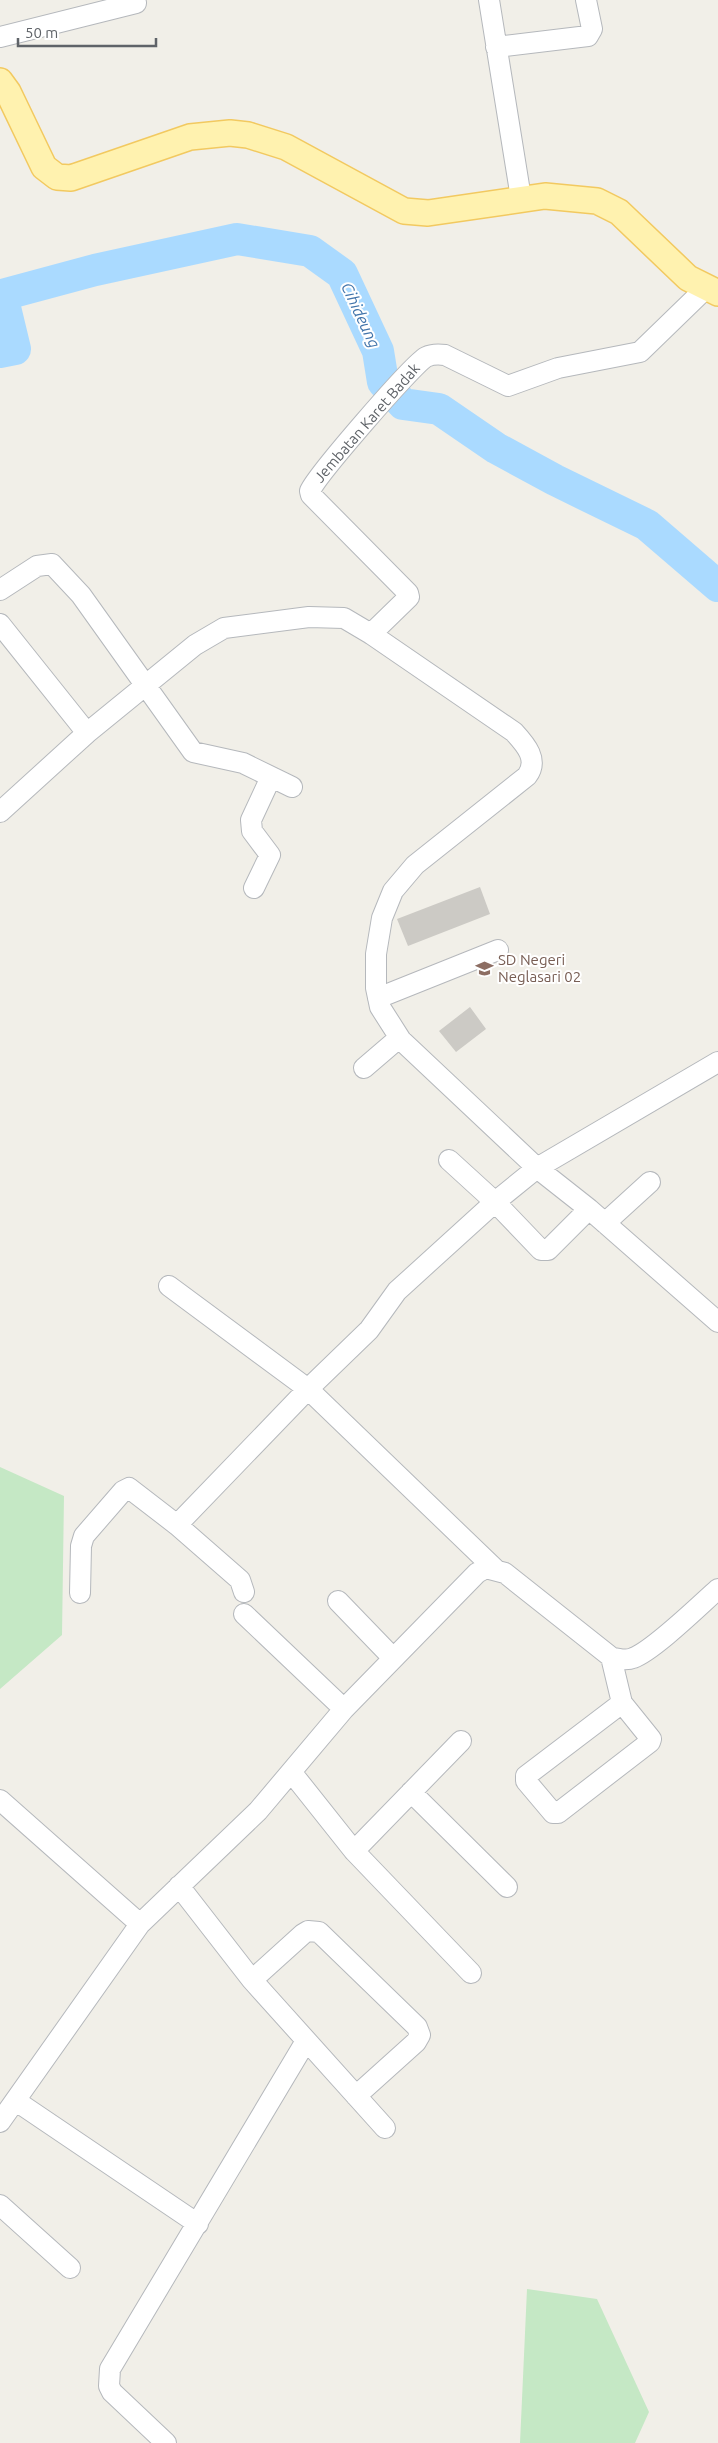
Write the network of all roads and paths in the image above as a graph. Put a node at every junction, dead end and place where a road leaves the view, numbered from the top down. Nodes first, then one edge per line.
1 (489, 0) edge
2 (586, 0) edge
3 (136, 3) dead end
4 (0, 37) edge
5 (496, 47) junction
6 (0, 81) edge
7 (521, 198) junction
8 (712, 290) edge
9 (0, 590) edge
10 (0, 624) edge
11 (372, 634) junction
12 (147, 686) junction
13 (87, 733) junction
14 (271, 777) junction
15 (292, 787) dead end
16 (2, 807) edge
17 (254, 888) dead end
18 (498, 950) dead end
19 (378, 998) junction
20 (399, 1038) junction
21 (718, 1062) edge
22 (364, 1068) dead end
23 (449, 1160) dead end
24 (536, 1168) junction
25 (650, 1182) dead end
26 (495, 1202) junction
27 (589, 1209) junction
28 (605, 1223) junction
29 (169, 1286) dead end
30 (718, 1322) edge
31 (308, 1389) junction
32 (177, 1525) junction
33 (495, 1569) junction
34 (718, 1589) edge
35 (244, 1592) dead end
36 (80, 1593) dead end
37 (338, 1601) dead end
38 (244, 1614) dead end
39 (610, 1657) junction
40 (393, 1658) junction
41 (622, 1703) junction
42 (344, 1710) junction
43 (461, 1741) dead end
44 (292, 1773) junction
45 (411, 1792) junction
46 (0, 1800) edge
47 (354, 1851) junction
48 (179, 1886) junction
49 (507, 1888) dead end
50 (140, 1924) junction
51 (471, 1973) dead end
52 (252, 1980) junction
53 (306, 2042) junction
54 (356, 2096) junction
55 (16, 2101) junction
56 (0, 2122) edge
57 (385, 2128) dead end
58 (0, 2205) edge
59 (198, 2224) junction
60 (70, 2268) dead end
61 (166, 2443) edge

1 - 5 street
2 - 5 street
3 - 4 street
5 - 7 street
6 - 7 main road
7 - 8 main road
8 - 11 street, Jembatan Karet Badak
9 - 12 street
10 - 13 street
11 - 12 street
11 - 19 street
12 - 13 street
12 - 14 street
13 - 16 street
14 - 15 street
14 - 17 street
18 - 19 street
19 - 20 street
20 - 22 street
20 - 24 street
21 - 24 street
23 - 26 street
24 - 26 street
24 - 27 street
25 - 28 street
26 - 27 street
26 - 31 street
27 - 28 street
28 - 30 street
29 - 31 street
31 - 32 street
31 - 33 street
32 - 35 street
32 - 36 street
33 - 39 street
33 - 40 street
34 - 39 street
37 - 40 street
38 - 42 street
39 - 41 street
40 - 42 street
41 - 41 street
42 - 44 street
43 - 45 street
44 - 47 street
44 - 48 street
45 - 47 street
45 - 49 street
46 - 50 street
47 - 51 street
48 - 50 street
48 - 52 street
50 - 55 street
52 - 53 street
52 - 54 street
53 - 54 street
53 - 59 street
54 - 57 street
55 - 56 street
55 - 59 street
58 - 60 street
59 - 61 street

